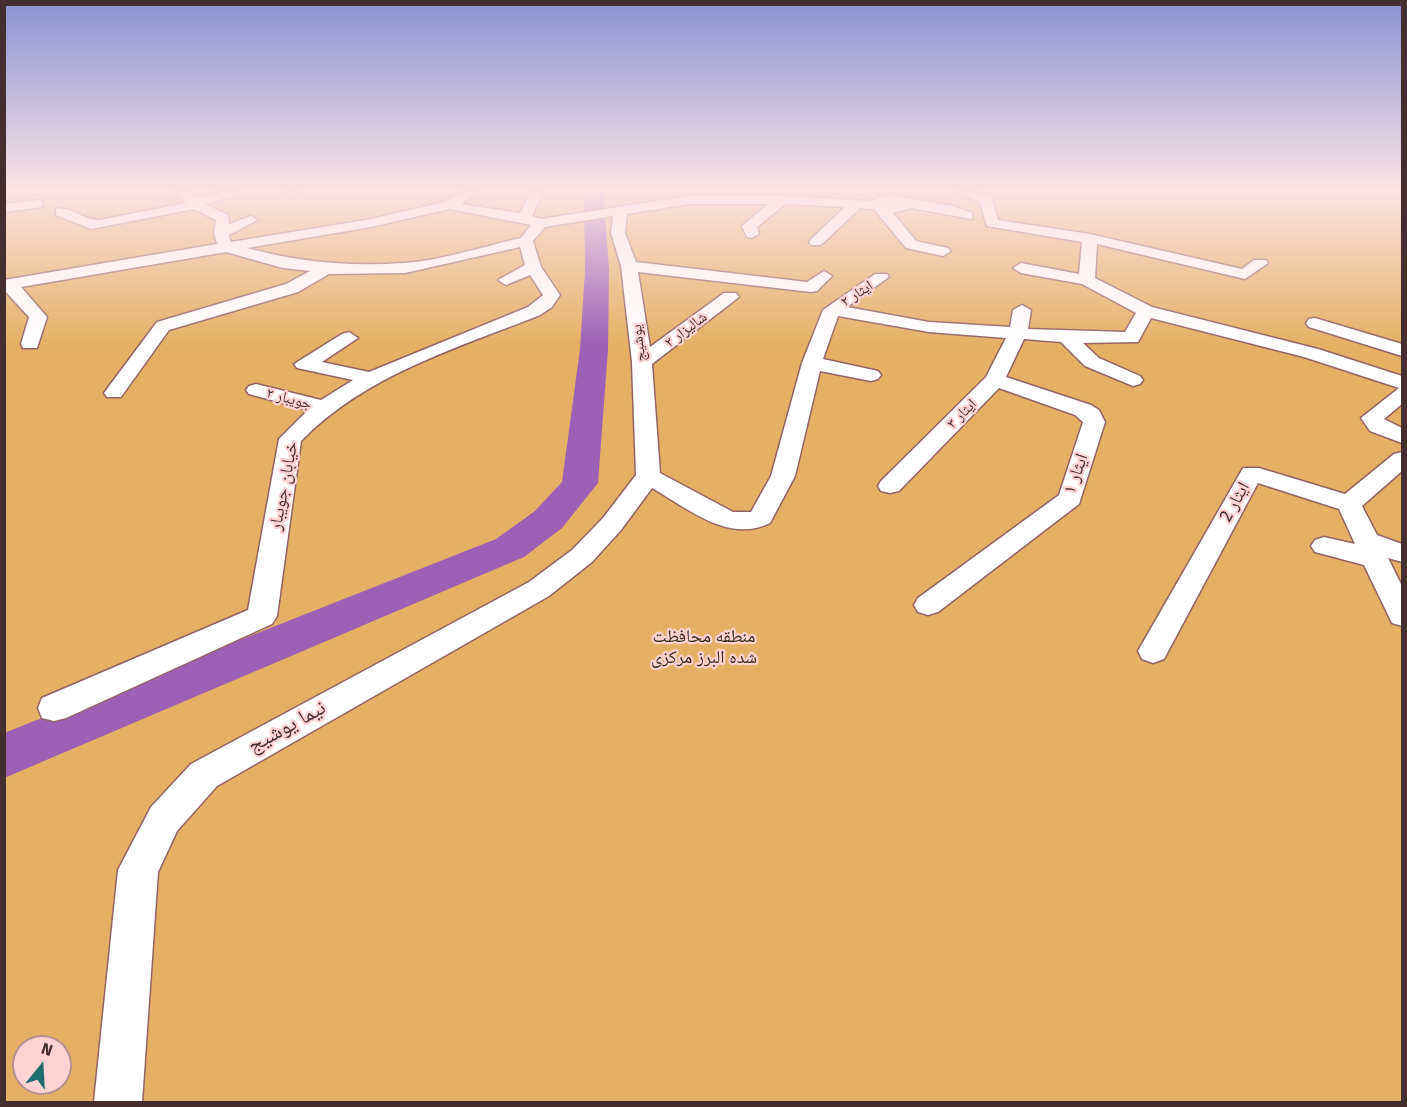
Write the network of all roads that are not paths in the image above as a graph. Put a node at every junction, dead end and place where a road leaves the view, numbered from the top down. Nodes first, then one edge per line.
1 (205, 244) edge
2 (233, 244) edge
3 (480, 244) edge
4 (536, 244) edge
5 (622, 244) edge
6 (910, 244) edge
7 (1090, 244) edge
8 (1114, 244) edge
9 (943, 251) dead end
10 (388, 254) dead end
11 (1260, 263) dead end
12 (629, 266) junction
13 (533, 267) junction
14 (369, 268) junction
15 (1021, 268) dead end
16 (326, 269) junction
17 (824, 276) dead end
18 (881, 278) dead end
19 (506, 280) dead end
20 (1087, 280) junction
21 (7, 285) edge
22 (730, 297) dead end
23 (832, 310) junction
24 (1022, 310) dead end
25 (1146, 311) junction
26 (1315, 323) dead end
27 (1018, 332) junction
28 (1066, 337) junction
29 (349, 338) dead end
30 (30, 345) dead end
31 (1402, 350) edge
32 (642, 362) junction
33 (812, 363) junction
34 (871, 375) dead end
35 (370, 378) junction
36 (995, 380) junction
37 (1133, 380) dead end
38 (1402, 383) edge
39 (256, 390) dead end
40 (114, 393) dead end
41 (1402, 394) edge
42 (323, 407) junction
43 (1402, 436) edge
44 (1402, 459) edge
45 (648, 476) junction
46 (891, 486) dead end
47 (1349, 504) junction
48 (1324, 546) dead end
49 (1371, 550) junction
50 (1402, 553) edge
51 (928, 605) dead end
52 (1402, 615) edge
53 (1153, 651) dead end
54 (54, 708) dead end
55 (118, 1102) edge

1 - 21 street
2 - 16 street
3 - 14 street
4 - 13 street, خیابان جویبار
5 - 12 street, یوشیج
6 - 9 street
7 - 20 street
8 - 11 street
10 - 14 street
12 - 17 street
12 - 32 street, یوشیج
13 - 19 street
13 - 35 street, خیابان جویبار
14 - 16 street
15 - 20 street
16 - 40 street
18 - 23 street, ایثار ۲
20 - 25 street
21 - 30 street
22 - 32 street, شالیزار ۲
23 - 27 street
23 - 33 street
24 - 27 street, ایثار ۳
25 - 28 street
25 - 38 street
26 - 31 street
27 - 28 street
27 - 36 street, ایثار ۳
28 - 37 street
29 - 35 street
32 - 45 street, یوشیج
33 - 34 street
33 - 45 street
35 - 42 street, خیابان جویبار
36 - 46 street, ایثار ۳
36 - 51 street, ایثار ۱
39 - 42 street, جویبار ۲
41 - 43 street
42 - 54 street, خیابان جویبار
44 - 47 street
45 - 55 street, نیما یوشیج
47 - 49 street
47 - 53 street, ایثار 2
48 - 49 street
49 - 50 street
49 - 52 street

